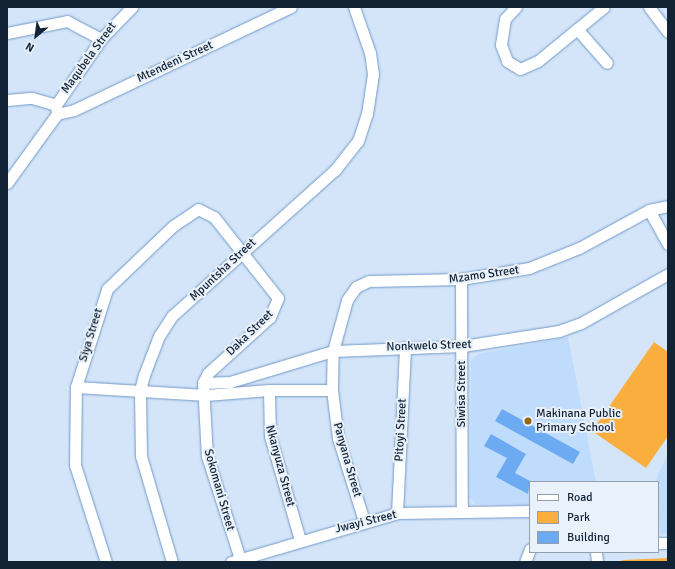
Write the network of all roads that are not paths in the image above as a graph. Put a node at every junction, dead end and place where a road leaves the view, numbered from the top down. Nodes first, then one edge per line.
1 (132, 7) edge
2 (291, 7) edge
3 (354, 7) edge
4 (516, 7) edge
5 (604, 7) edge
6 (648, 7) edge
7 (577, 29) junction
8 (668, 32) edge
9 (7, 33) edge
10 (101, 39) junction
11 (607, 63) dead end
12 (7, 100) edge
13 (56, 110) junction
14 (7, 182) edge
15 (668, 206) edge
16 (649, 210) junction
17 (668, 244) edge
18 (242, 251) junction
19 (668, 274) edge
20 (461, 279) junction
21 (463, 346) junction
22 (405, 347) junction
23 (333, 351) junction
24 (203, 383) junction
25 (76, 387) junction
26 (140, 390) junction
27 (269, 390) junction
28 (332, 390) junction
29 (206, 395) junction
30 (462, 510) junction
31 (529, 511) edge
32 (397, 513) junction
33 (364, 521) junction
34 (300, 540) junction
35 (529, 552) edge
36 (236, 561) edge
37 (106, 562) edge
38 (172, 562) edge
39 (525, 562) edge

1 - 10 street, Maqubela Street
2 - 13 street, Mtendeni Street
3 - 18 street, Mpuntsha Street
4 - 7 street
5 - 7 street
6 - 8 street
7 - 11 street
9 - 10 street
10 - 13 street, Maqubela Street
12 - 13 street
13 - 14 street, Maqubela Street
15 - 16 street, Mzamo Street
16 - 17 street
16 - 20 street, Mzamo Street
18 - 24 street, Daka Street
18 - 25 street, Siya Street
18 - 26 street, Mpuntsha Street
19 - 21 street, Nonkwelo Street
20 - 21 street, Siwisa Street
20 - 23 street, Mzamo Street
21 - 22 street, Nonkwelo Street
21 - 30 street, Siwisa Street
22 - 23 street, Nonkwelo Street
22 - 32 street, Pitoyi Street
23 - 24 street, Nonkwelo Street
23 - 28 street, Panyana Street
24 - 29 street
25 - 26 street
25 - 37 street, Siya Street
26 - 29 street
26 - 38 street, Mpuntsha Street
27 - 28 street
27 - 29 street
27 - 34 street, Nkanyuza Street
28 - 33 street, Panyana Street
29 - 36 street, Sokomani Street
30 - 31 street, Jwayi Street
30 - 32 street, Jwayi Street
32 - 33 street, Jwayi Street
33 - 34 street, Jwayi Street
34 - 36 street, Jwayi Street
35 - 39 street

